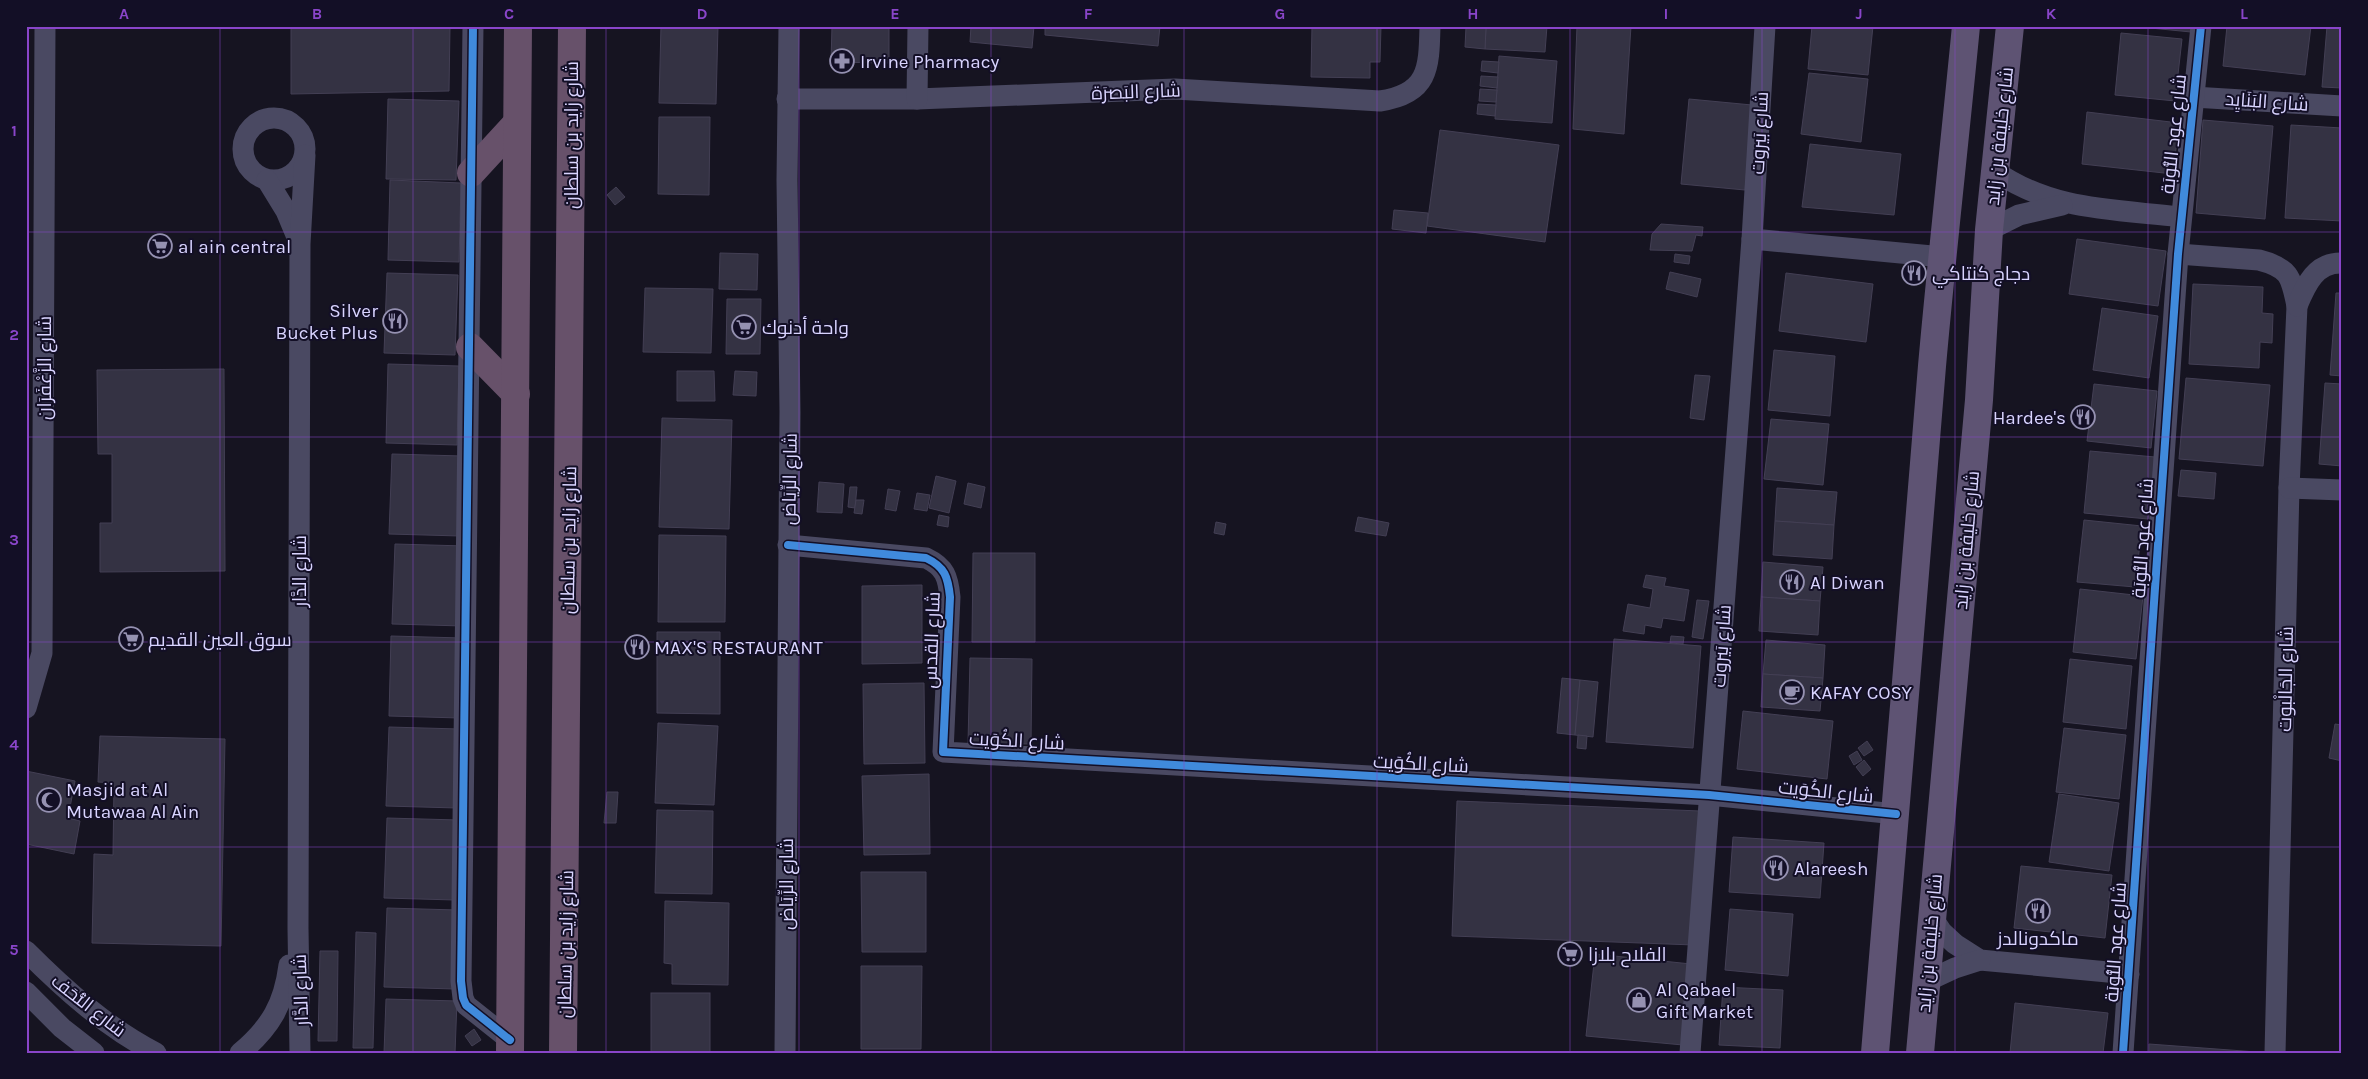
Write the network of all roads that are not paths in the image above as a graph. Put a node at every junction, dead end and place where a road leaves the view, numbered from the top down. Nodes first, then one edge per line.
1 (45, 26) edge
2 (473, 26) edge
3 (518, 26) edge
4 (572, 26) edge
5 (789, 26) edge
6 (918, 26) edge
7 (1430, 26) edge
8 (1765, 26) edge
9 (1966, 26) edge
10 (2010, 26) edge
11 (2201, 26) edge
12 (2193, 97) junction
13 (787, 99) junction
14 (917, 99) junction
15 (2342, 106) edge
16 (517, 123) junction
17 (305, 155) junction
18 (1995, 171) junction
19 (471, 173) junction
20 (267, 180) junction
21 (2068, 204) junction
22 (2180, 217) junction
23 (1989, 230) junction
24 (1752, 239) junction
25 (300, 244) junction
26 (2178, 254) junction
27 (1943, 257) junction
28 (2342, 263) edge
29 (2297, 306) junction
30 (470, 347) junction
31 (516, 394) junction
32 (2289, 488) junction
33 (2342, 490) edge
34 (788, 545) junction
35 (26, 708) edge
36 (943, 752) joint
37 (1709, 795) junction
38 (1896, 814) junction
39 (1932, 917) junction
40 (298, 928) junction
41 (26, 951) edge
42 (1980, 960) junction
43 (2129, 974) junction
44 (1925, 982) junction
45 (26, 992) edge
46 (510, 1046) edge
47 (94, 1053) edge
48 (156, 1053) edge
49 (240, 1053) edge
50 (300, 1053) edge
51 (563, 1053) edge
52 (785, 1053) edge
53 (1690, 1053) edge
54 (1875, 1053) edge
55 (1920, 1053) edge
56 (2123, 1053) edge
57 (2275, 1053) edge

1 - 35 street, شارع الزَّعْفَرَان
2 - 19 street
3 - 16 highway
4 - 51 highway, شارع زايد بن سلطان
5 - 13 street, شارع الرِّيَاض
6 - 14 street
7 - 14 street, شارع البَصرَة
8 - 24 street, شارع بَيروت
9 - 27 main road
10 - 18 main road, شارع خليفة بن زايد
11 - 12 street, شارع عود التُّوبَة
12 - 15 street, شارع البَنَايِد
12 - 22 street, شارع عود التُّوبَة
13 - 14 street, شارع البَصرَة
13 - 34 street, شارع الرِّيَاض
16 - 19 highway
16 - 31 highway
17 - 20 street
17 - 20 street
17 - 25 street, شارع الدَّار
18 - 21 street, شارع عود التُّوبَة
18 - 23 main road, شارع خليفة بن زايد
19 - 30 street
20 - 25 street, شارع الدَّار
21 - 22 street, شارع عود التُّوبَة
21 - 23 street, شارع عود التُّوبَة
22 - 26 street, شارع عود التُّوبَة
23 - 39 main road, شارع خليفة بن زايد
24 - 27 street
24 - 37 street, شارع بَيروت
25 - 40 street, شارع الدَّار
26 - 29 street
26 - 43 street, شارع عود التُّوبَة
27 - 38 main road
28 - 29 street
29 - 32 street, شارع الجَالْبوت
30 - 31 highway
30 - 46 street
31 - 46 highway
32 - 33 street
32 - 57 street, شارع الجَالْبوت
34 - 36 street, شارع القدس
34 - 52 street, شارع الرِّيَاض
36 - 37 street, شارع الكُوَيت
37 - 38 street, شارع الكُوَيت
37 - 53 street, شارع بَيروت
38 - 54 main road
39 - 42 street, شارع عود التُّوبَة
39 - 44 main road, شارع خليفة بن زايد
40 - 49 street, شارع الدَّار
40 - 50 street, شارع الدَّار
41 - 48 street, شارع التُّحَف
42 - 43 street, شارع عود التُّوبَة
42 - 44 street, شارع عود التُّوبَة
43 - 56 street, شارع عود التُّوبَة
44 - 55 main road, شارع خليفة بن زايد
45 - 47 street, شارع التُّحَف

